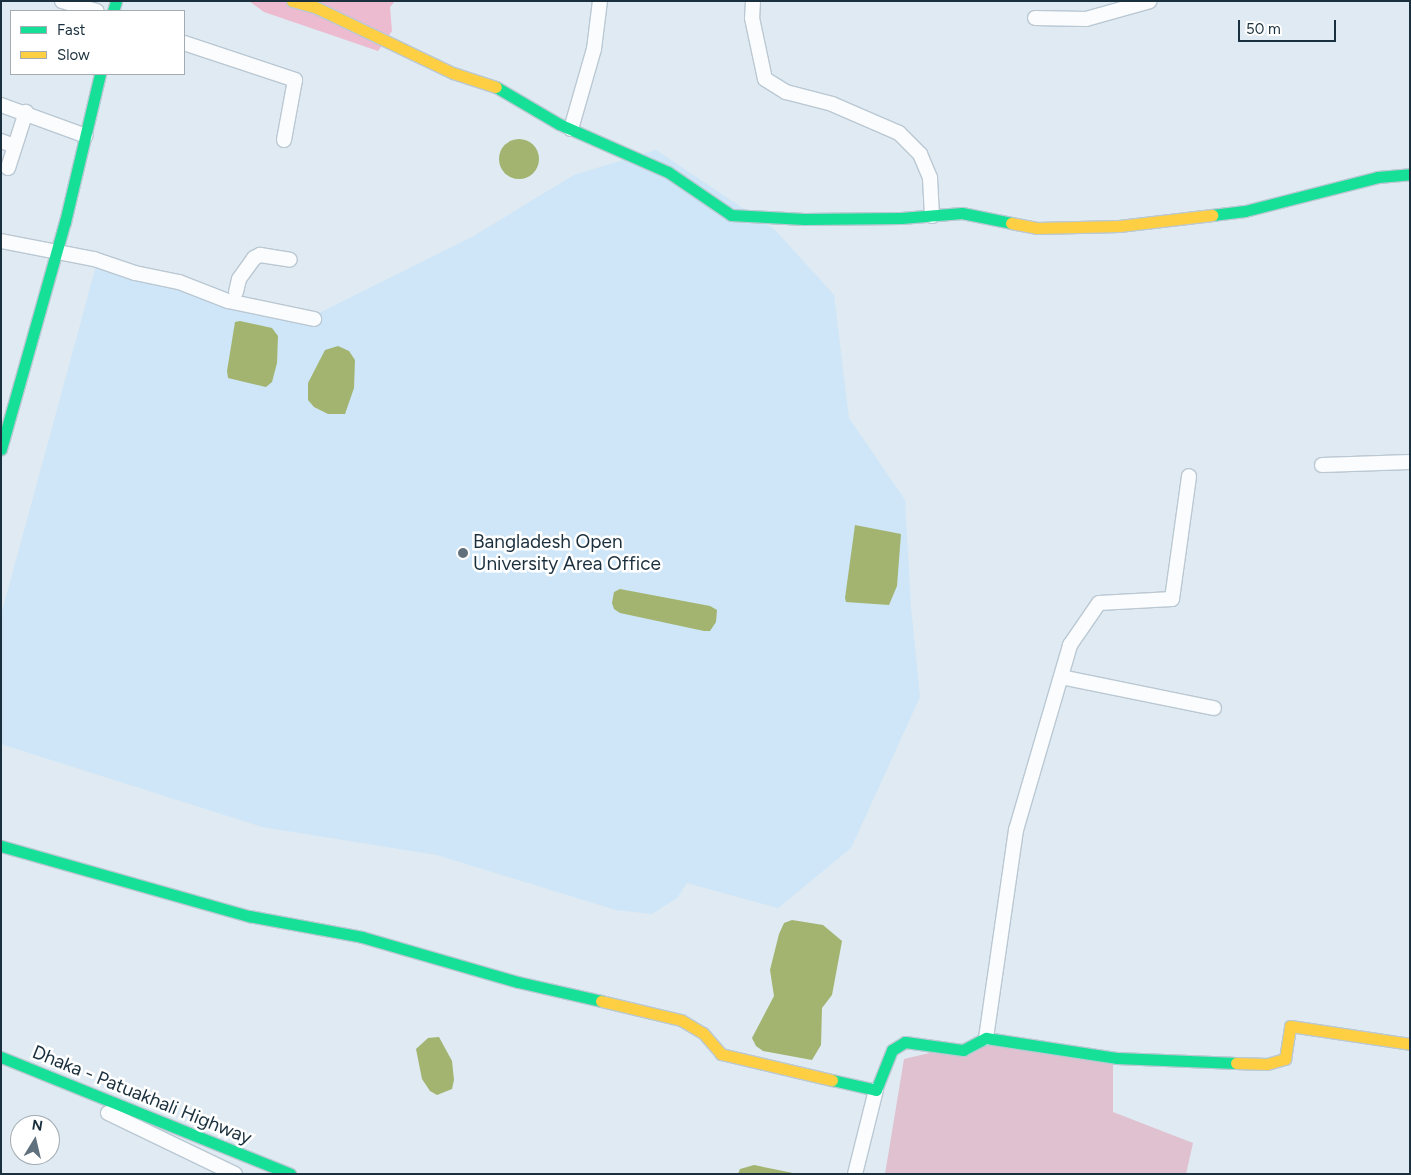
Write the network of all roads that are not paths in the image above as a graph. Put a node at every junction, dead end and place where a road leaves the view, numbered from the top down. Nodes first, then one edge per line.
1 (292, 1) edge
2 (330, 1) edge
3 (600, 1) edge
4 (753, 1) edge
5 (1150, 1) edge
6 (64, 2) edge
7 (315, 7) junction
8 (93, 10) edge
9 (1035, 18) dead end
10 (185, 43) edge
11 (100, 75) edge
12 (1, 105) edge
13 (26, 112) junction
14 (571, 129) junction
15 (86, 136) junction
16 (284, 140) dead end
17 (8, 143) edge
18 (8, 168) dead end
19 (1410, 174) edge
20 (932, 216) junction
21 (1, 241) edge
22 (57, 252) junction
23 (290, 260) dead end
24 (236, 292) dead end
25 (314, 319) dead end
26 (1, 449) edge
27 (1410, 462) edge
28 (1322, 465) dead end
29 (1189, 476) dead end
30 (1061, 677) junction
31 (1214, 708) dead end
32 (1, 846) edge
33 (986, 1038) junction
34 (1410, 1044) edge
35 (1, 1057) edge
36 (78, 1089) junction
37 (876, 1090) junction
38 (235, 1174) edge
39 (290, 1174) edge
40 (855, 1174) edge

1 - 7 main road
2 - 7 street
3 - 14 street
4 - 20 street
5 - 9 street
6 - 8 street
7 - 14 main road
10 - 16 street
11 - 15 main road
12 - 13 street
13 - 15 street
13 - 17 street
14 - 20 main road
15 - 22 main road
17 - 18 street
19 - 20 main road
21 - 22 street
22 - 25 street
22 - 26 main road
23 - 24 street
27 - 28 street
29 - 30 street
30 - 31 street
30 - 33 street
32 - 37 main road
33 - 34 main road
33 - 37 main road
35 - 36 main road, Dhaka - Patuakhali Highway
36 - 38 street
36 - 39 main road, Dhaka - Patuakhali Highway
37 - 40 street

